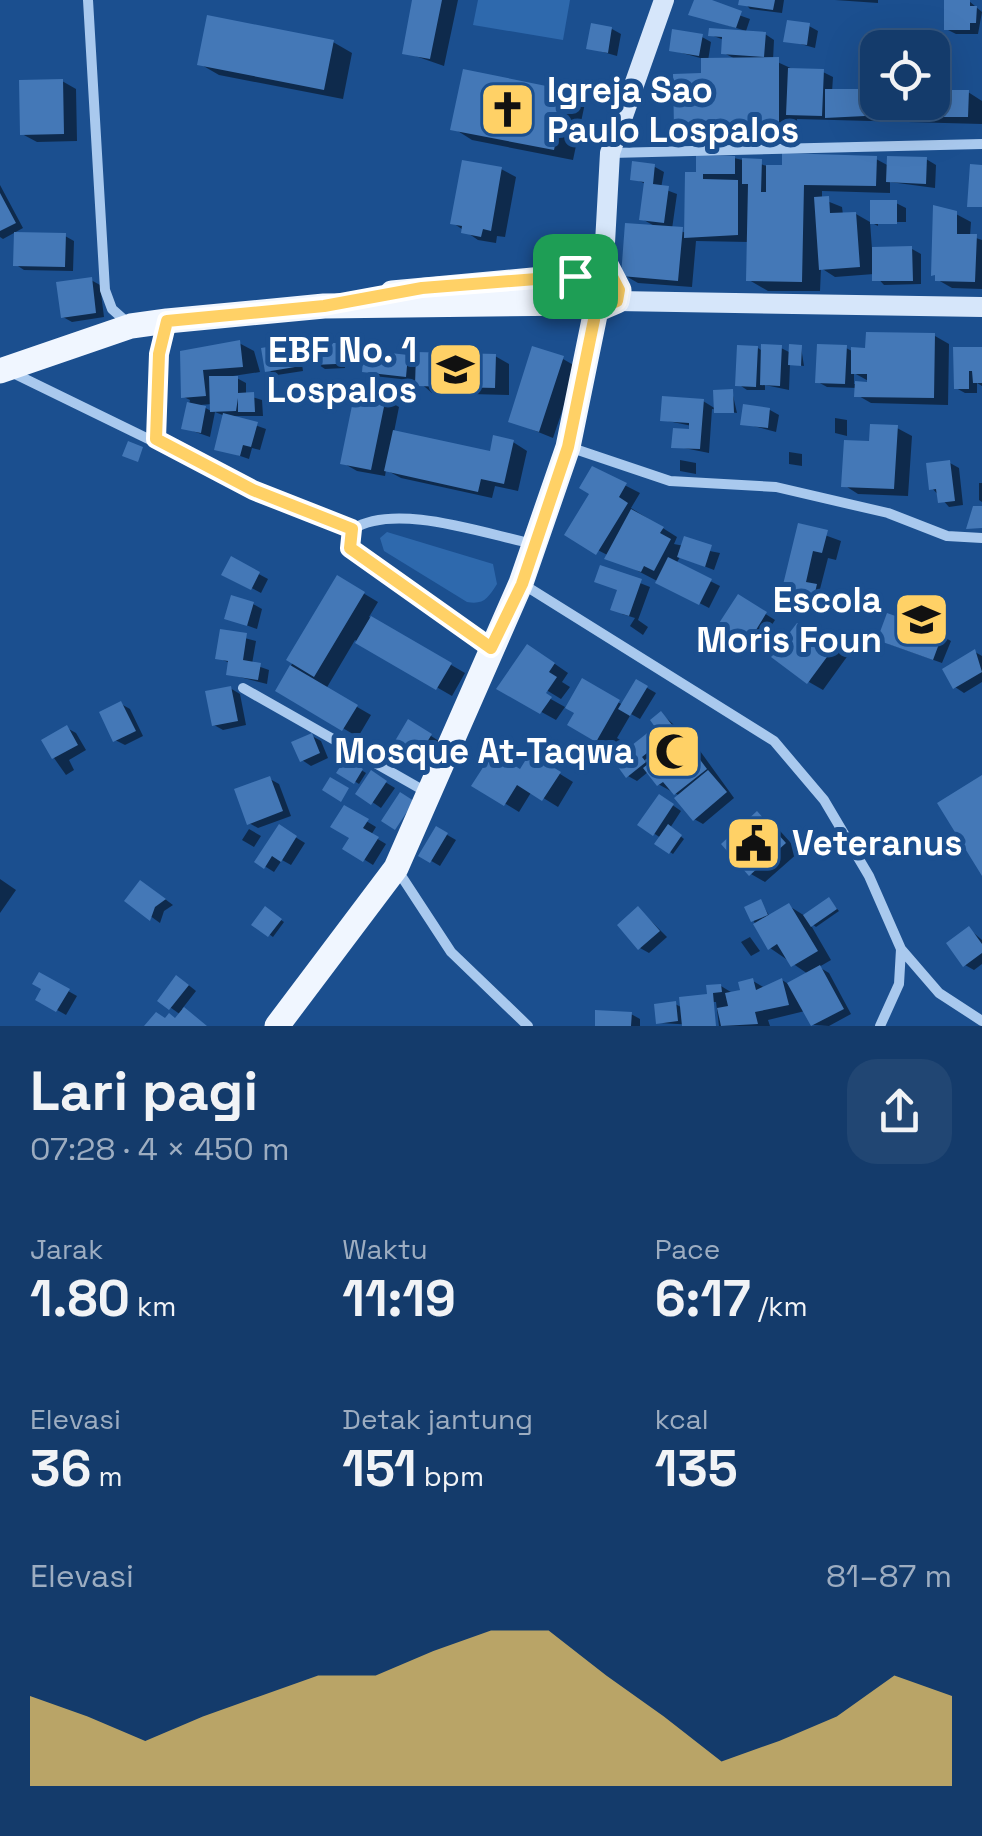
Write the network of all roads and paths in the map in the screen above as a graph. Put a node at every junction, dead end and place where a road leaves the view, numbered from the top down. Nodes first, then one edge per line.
1 (88, 0) edge
2 (664, 0) edge
3 (982, 144) edge
4 (610, 154) junction
5 (604, 261) junction
6 (575, 276) junction
7 (982, 296) edge
8 (603, 301) junction
9 (324, 306) junction
10 (982, 306) edge
11 (167, 321) junction
12 (131, 326) junction
13 (3, 370) edge
14 (156, 439) junction
15 (568, 447) junction
16 (352, 529) junction
17 (982, 538) edge
18 (534, 544) junction
19 (522, 584) junction
20 (491, 648) junction
21 (244, 688) dead end
22 (428, 793) junction
23 (396, 868) junction
24 (901, 950) junction
25 (982, 1024) edge
26 (277, 1026) edge
27 (528, 1026) edge
28 (880, 1026) edge

1 - 12 street
2 - 4 street
3 - 4 street
4 - 5 street
5 - 6 main road
5 - 8 main road
6 - 8 main road
6 - 9 main road
7 - 8 street
8 - 9 main road
8 - 10 street
8 - 15 main road
9 - 11 main road
11 - 12 main road
11 - 14 street
12 - 13 main road
13 - 14 street
14 - 16 street
15 - 17 street
15 - 18 main road
16 - 18 street
16 - 20 street
18 - 19 main road
19 - 20 main road
19 - 24 street
20 - 22 main road
21 - 22 street
22 - 23 main road
23 - 26 main road
23 - 27 street
24 - 25 street
24 - 28 street

